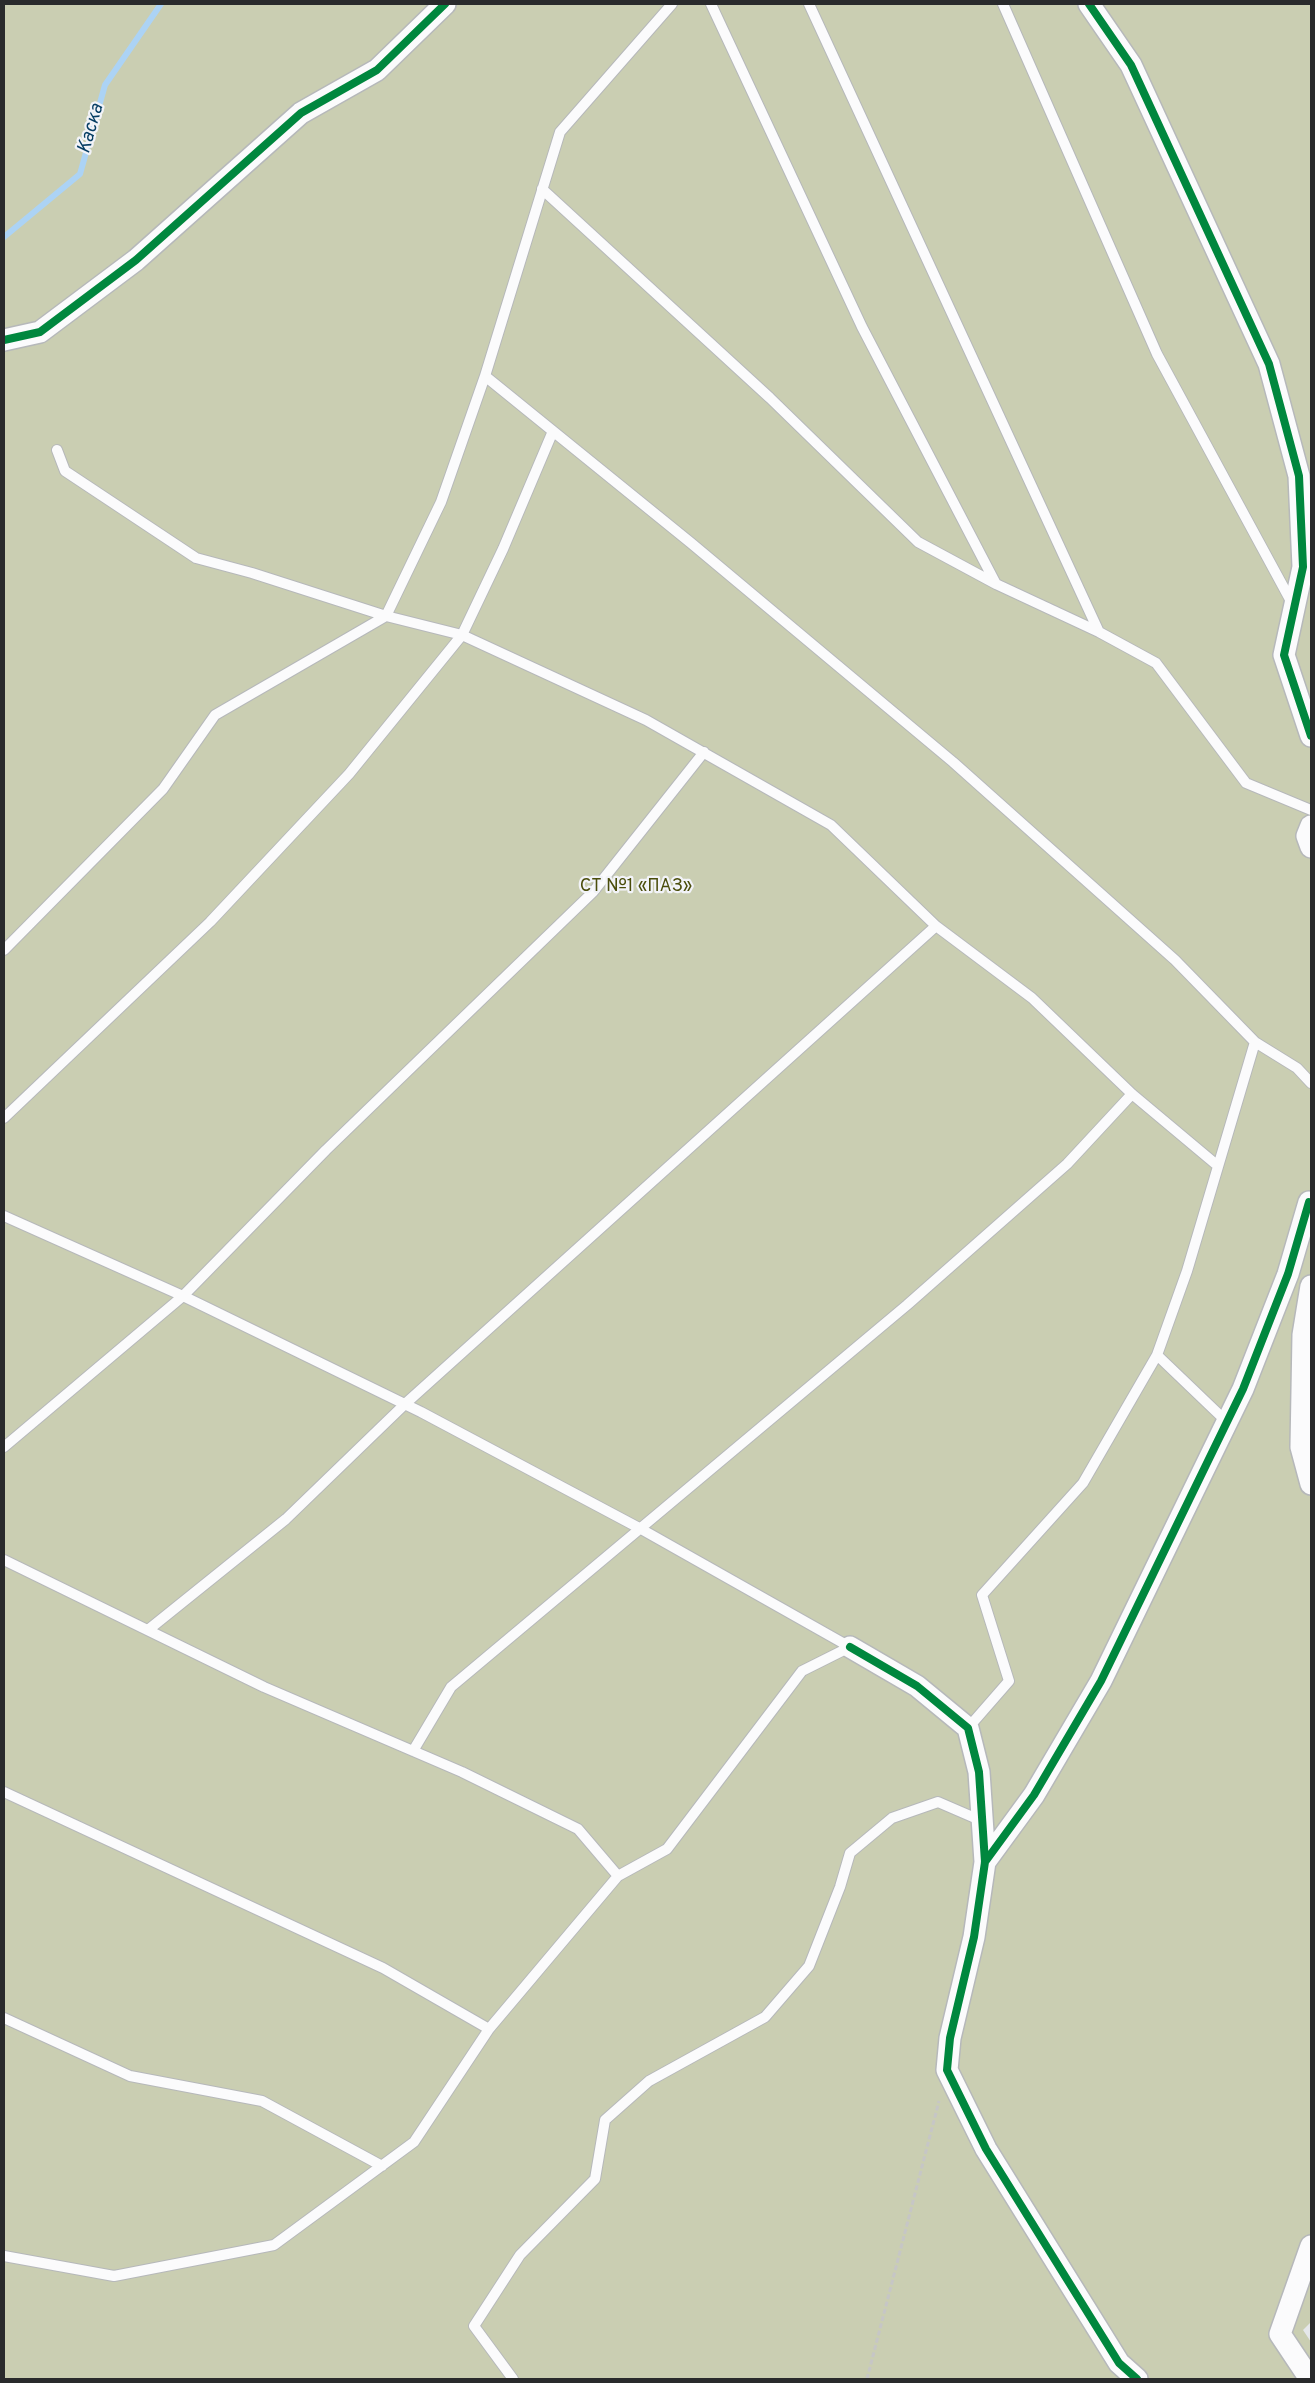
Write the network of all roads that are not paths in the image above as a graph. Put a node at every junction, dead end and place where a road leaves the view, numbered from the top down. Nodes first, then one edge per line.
1 (446, 4) edge
2 (672, 4) edge
3 (711, 4) edge
4 (809, 4) edge
5 (1003, 4) edge
6 (1089, 4) edge
7 (542, 189) junction
8 (4, 340) edge
9 (485, 376) junction
10 (553, 431) junction
11 (57, 450) dead end
12 (996, 584) junction
13 (1294, 607) junction
14 (386, 616) junction
15 (1099, 632) junction
16 (462, 636) junction
17 (1311, 736) edge
18 (704, 752) junction
19 (1311, 810) edge
20 (1311, 826) edge
21 (1311, 847) edge
22 (936, 926) junction
23 (4, 950) edge
24 (1255, 1042) junction
25 (1311, 1083) edge
26 (1132, 1094) junction
27 (4, 1118) edge
28 (1218, 1166) junction
29 (1311, 1203) edge
30 (4, 1216) edge
31 (1311, 1286) edge
32 (183, 1296) junction
33 (1157, 1355) junction
34 (405, 1404) junction
35 (1227, 1422) junction
36 (4, 1447) edge
37 (1311, 1484) edge
38 (641, 1529) junction
39 (4, 1560) edge
40 (148, 1630) junction
41 (850, 1647) junction
42 (968, 1728) junction
43 (413, 1751) junction
44 (4, 1792) edge
45 (982, 1821) junction
46 (985, 1862) junction
47 (618, 1876) junction
48 (4, 2018) edge
49 (489, 2030) junction
50 (382, 2166) junction
51 (1311, 2246) edge
52 (4, 2256) edge
53 (512, 2379) edge
54 (1137, 2379) edge
55 (1310, 2379) edge

1 - 8 street
2 - 7 lane
3 - 12 lane
4 - 15 lane
5 - 13 lane
6 - 13 street
7 - 9 lane
7 - 12 lane
9 - 10 lane
9 - 14 lane
10 - 16 lane
10 - 24 lane
11 - 14 lane
12 - 15 lane
13 - 17 street
14 - 16 lane
14 - 23 lane
15 - 19 lane
16 - 18 lane
16 - 27 lane
18 - 22 lane
18 - 32 lane
20 - 21 street
22 - 26 lane
22 - 34 lane
24 - 25 lane
24 - 28 lane
26 - 28 lane
26 - 38 lane
28 - 33 lane
29 - 35 street
30 - 32 lane
31 - 37 street
32 - 34 lane
32 - 36 lane
33 - 35 lane
33 - 42 lane
34 - 38 lane
34 - 40 lane
35 - 46 street
38 - 41 lane
38 - 43 lane
39 - 40 lane
40 - 43 lane
41 - 42 street
41 - 47 lane
42 - 45 street
43 - 47 lane
44 - 49 lane
45 - 46 street
45 - 53 lane
46 - 54 street
47 - 49 lane
48 - 50 lane
49 - 50 lane
50 - 52 lane
51 - 55 street

